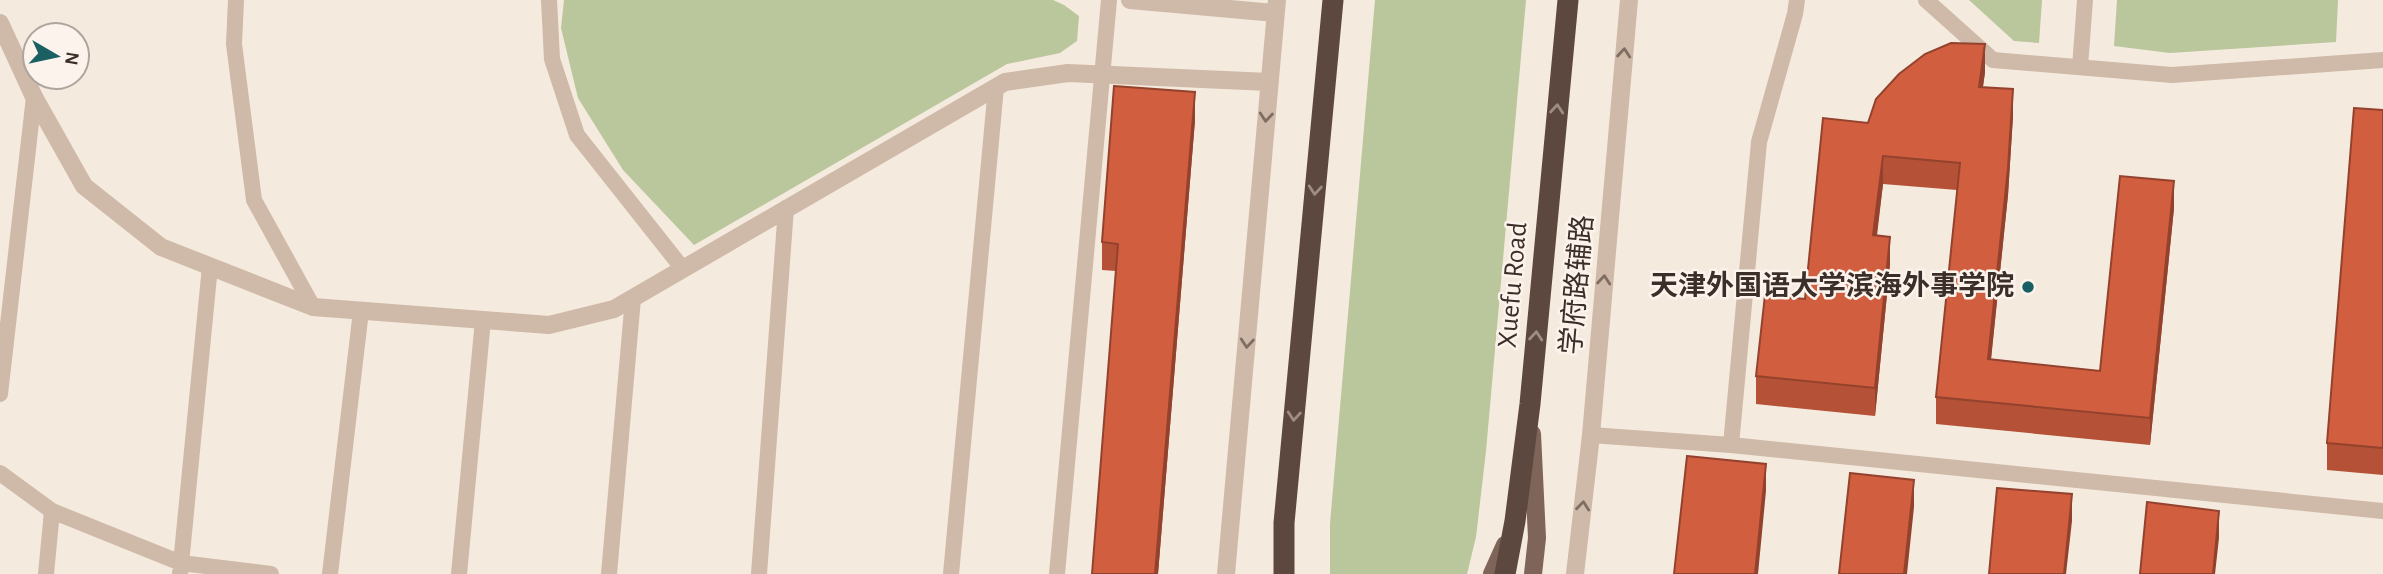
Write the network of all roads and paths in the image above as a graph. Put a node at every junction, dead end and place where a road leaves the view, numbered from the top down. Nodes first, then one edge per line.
1 (236, 0) edge
2 (549, 0) edge
3 (1109, 0) edge
4 (1130, 0) edge
5 (1333, 0) edge
6 (1568, 0) edge
7 (1629, 0) edge
8 (1797, 0) edge
9 (1926, 0) edge
10 (2085, 0) edge
11 (1276, 7) edge
12 (0, 25) edge
13 (2383, 60) edge
14 (2080, 67) junction
15 (1102, 75) junction
16 (1269, 82) junction
17 (996, 87) junction
18 (34, 97) junction
19 (786, 208) junction
20 (210, 266) junction
21 (682, 269) junction
22 (633, 298) junction
23 (313, 307) junction
24 (361, 311) junction
25 (483, 320) junction
26 (0, 394) edge
27 (1530, 404) junction
28 (1591, 435) junction
29 (1731, 445) junction
30 (0, 473) edge
31 (52, 511) junction
32 (2383, 511) edge
33 (1515, 522) junction
34 (1284, 523) junction
35 (180, 569) edge
36 (46, 574) edge
37 (271, 574) edge
38 (331, 574) edge
39 (459, 574) edge
40 (609, 574) edge
41 (759, 574) edge
42 (951, 574) edge
43 (1057, 574) edge
44 (1226, 574) edge
45 (1273, 574) edge
46 (1284, 574) edge
47 (1293, 574) edge
48 (1492, 574) edge
49 (1505, 574) edge
50 (1533, 574) edge
51 (1575, 574) edge

1 - 23 lane
2 - 21 lane
3 - 15 lane
4 - 11 street
5 -> 34 highway
27 -> 6 highway, Xuefu Road
28 -> 7 street, 学府路辅路
8 - 29 lane
9 - 14 lane
10 - 14 lane
11 - 16 street
12 - 18 street
13 - 14 lane
15 - 16 street
15 - 17 street
15 - 43 lane
16 -> 44 street
17 - 19 street
17 - 42 lane
18 - 20 street
18 - 26 lane
19 - 21 street
19 - 41 lane
20 - 23 street
20 - 35 lane
21 - 22 street
22 - 25 street
22 - 40 lane
23 - 24 street
24 - 25 street
24 - 38 lane
25 - 39 lane
27 - 33 highway, Xuefu Road
27 - 50 main road
28 - 29 lane
51 -> 28 street, 学府路辅路
29 - 32 lane
30 - 31 lane
31 - 35 lane
31 - 36 lane
33 - 48 main road
33 - 49 highway, Xuefu Road
34 - 45 main road
34 - 46 highway
34 - 47 main road
35 - 37 lane

